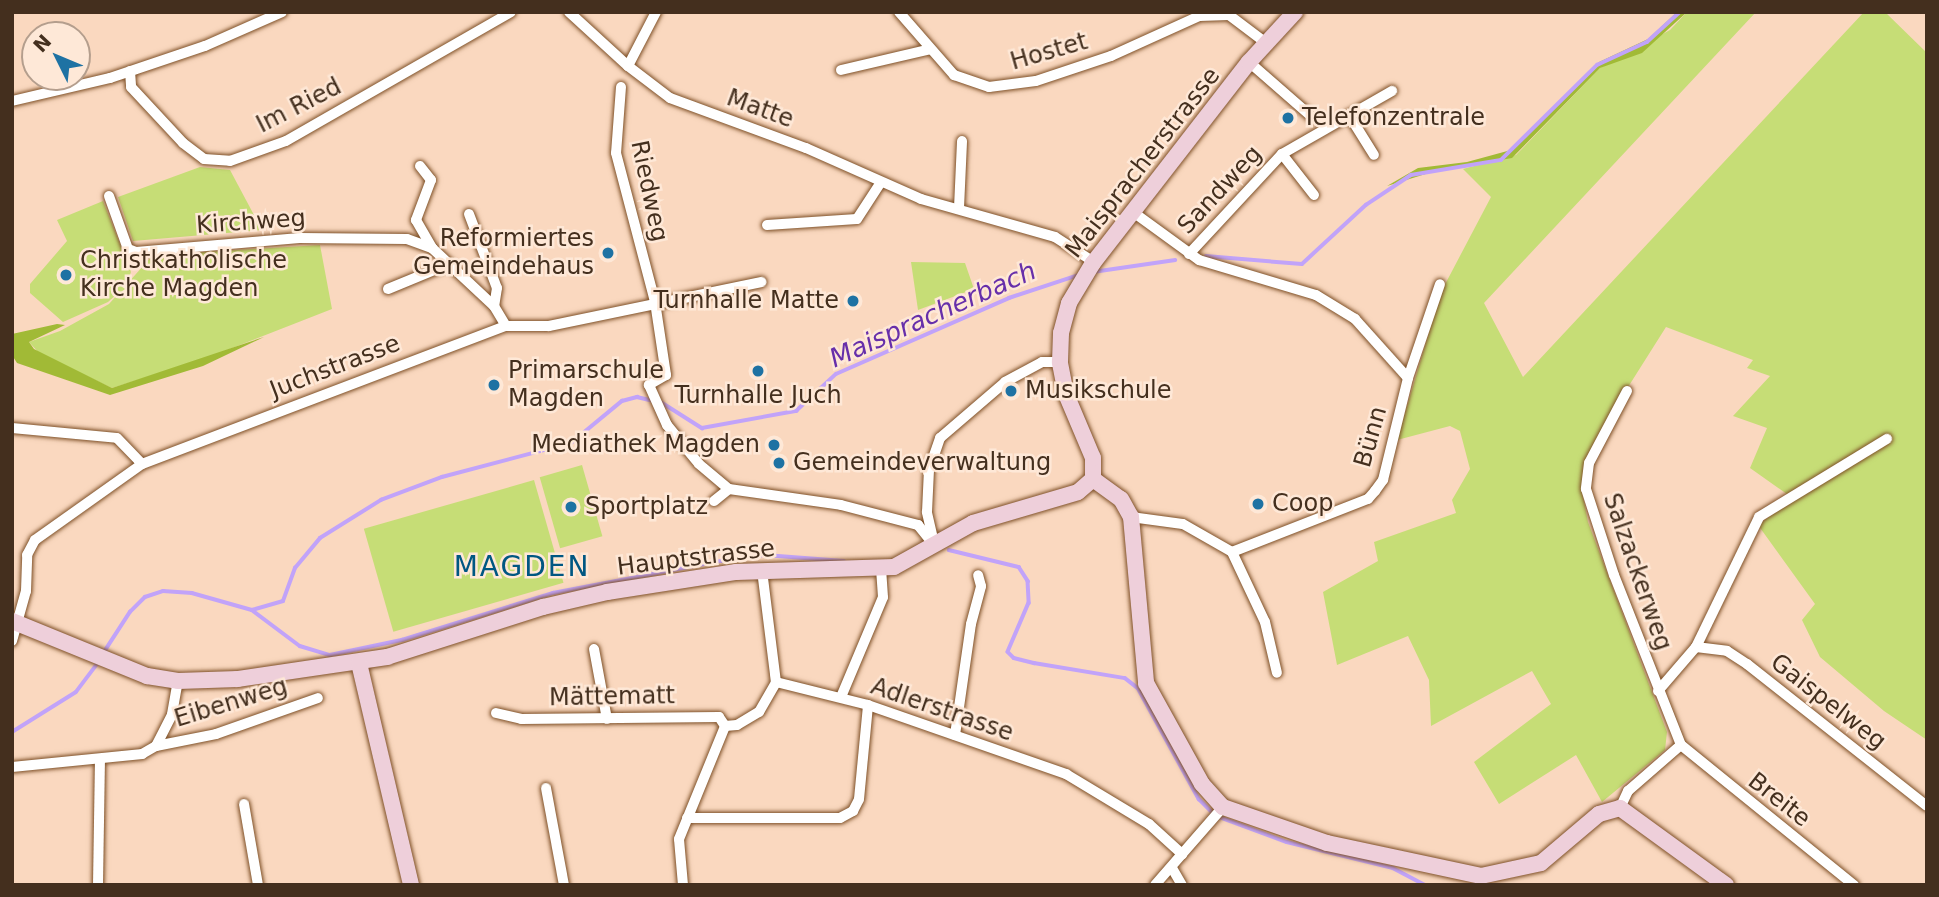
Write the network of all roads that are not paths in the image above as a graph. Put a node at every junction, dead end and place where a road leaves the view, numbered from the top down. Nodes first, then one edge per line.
1 (282, 12) edge
2 (511, 12) edge
3 (569, 12) edge
4 (656, 12) edge
5 (899, 12) edge
6 (1295, 12) edge
7 (1196, 14) edge
8 (1266, 43) junction
9 (931, 49) junction
10 (1249, 62) junction
11 (628, 66) junction
12 (841, 70) dead end
13 (130, 71) junction
14 (621, 87) dead end
15 (1392, 91) dead end
16 (12, 101) edge
17 (1349, 115) junction
18 (1312, 117) dead end
19 (962, 141) dead end
20 (1282, 154) junction
21 (1374, 155) dead end
22 (421, 166) dead end
23 (881, 182) junction
24 (1314, 195) dead end
25 (109, 196) dead end
26 (959, 208) junction
27 (1133, 212) junction
28 (469, 214) dead end
29 (766, 225) dead end
30 (432, 248) junction
31 (1192, 256) junction
32 (1094, 262) junction
33 (449, 264) junction
34 (761, 282) dead end
35 (1440, 284) dead end
36 (388, 289) dead end
37 (655, 302) junction
38 (494, 306) junction
39 (506, 326) junction
40 (1060, 362) junction
41 (1408, 378) junction
42 (1627, 391) dead end
43 (12, 428) edge
44 (1888, 439) dead end
45 (142, 464) junction
46 (1093, 479) junction
47 (729, 489) junction
48 (714, 501) dead end
49 (1131, 517) junction
50 (935, 546) junction
51 (1232, 552) junction
52 (762, 570) junction
53 (881, 570) junction
54 (978, 575) dead end
55 (15, 622) edge
56 (12, 640) edge
57 (1696, 647) junction
58 (594, 649) dead end
59 (359, 663) junction
60 (1277, 673) dead end
61 (178, 681) junction
62 (776, 682) junction
63 (1658, 691) junction
64 (841, 697) junction
65 (318, 698) dead end
66 (868, 705) junction
67 (496, 713) dead end
68 (607, 719) junction
69 (725, 726) junction
70 (955, 735) junction
71 (1681, 745) junction
72 (156, 746) junction
73 (100, 760) junction
74 (12, 768) edge
75 (546, 788) dead end
76 (244, 804) dead end
77 (1927, 806) edge
78 (1620, 808) junction
79 (1222, 810) junction
80 (687, 818) junction
81 (1182, 854) junction
82 (1172, 868) junction
83 (1481, 880) edge
84 (98, 885) edge
85 (258, 885) edge
86 (411, 885) edge
87 (564, 885) edge
88 (683, 885) edge
89 (1155, 885) edge
90 (1182, 885) edge
91 (1726, 885) edge
92 (1854, 885) edge

1 - 13 street
2 - 13 street, Im Ried
3 - 11 street, Matte
4 - 11 street
5 - 9 street, Hostet
6 - 8 main road, Maispracherstrasse
7 - 8 street, Hostet
7 - 9 street, Hostet
8 - 10 main road, Maispracherstrasse
9 - 12 street
10 - 18 street
10 - 27 main road, Maispracherstrasse
11 - 23 street, Matte
13 - 16 street
14 - 37 street, Riedweg
15 - 17 street, Sandweg
17 - 20 street, Sandweg
17 - 21 street
19 - 26 street
20 - 24 street, Sandweg
20 - 31 street, Sandweg
22 - 30 street
23 - 26 street, Matte
23 - 29 street
25 - 30 street, Kirchweg
26 - 32 street, Matte
27 - 31 street
27 - 32 main road, Maispracherstrasse
28 - 38 street
30 - 33 street
31 - 41 street
32 - 40 main road, Maispracherstrasse
33 - 36 street
33 - 38 street
34 - 37 street, Juchstrasse
35 - 41 street, Bünn
37 - 39 street, Juchstrasse
37 - 47 street, Riedweg
38 - 39 street
39 - 45 street, Juchstrasse
40 - 46 main road, Maispracherstrasse
40 - 50 street
41 - 51 street, Bünn
42 - 63 street, Salzackerweg
43 - 45 street
44 - 57 street
45 - 55 street, Juchstrasse
46 - 49 main road
46 - 50 main road, Hauptstrasse
47 - 48 street
47 - 50 street
49 - 51 street
49 - 79 main road
50 - 53 main road, Hauptstrasse
51 - 60 street
52 - 53 main road, Hauptstrasse
52 - 59 main road, Hauptstrasse
52 - 62 street
53 - 64 street
54 - 70 street
55 - 56 street, Juchstrasse
55 - 61 main road, Hauptstrasse
57 - 63 street
57 - 77 street, Gaispelweg
58 - 68 street
59 - 61 main road, Hauptstrasse
59 - 86 main road
61 - 72 street
62 - 64 street, Adlerstrasse
62 - 69 street
63 - 71 street, Salzackerweg
64 - 66 street, Adlerstrasse
65 - 72 street, Eibenweg
66 - 70 street, Adlerstrasse
66 - 80 street
67 - 68 street, Mättematt
68 - 69 street, Mättematt
69 - 80 street
70 - 81 street, Adlerstrasse
71 - 78 street
71 - 92 street, Breite
72 - 73 street, Eibenweg
73 - 74 street, Eibenweg
73 - 84 street
75 - 87 street
76 - 85 street
78 - 83 main road
78 - 91 main road
79 - 81 street
79 - 83 main road
80 - 88 street
81 - 82 street
82 - 89 street
82 - 90 street

